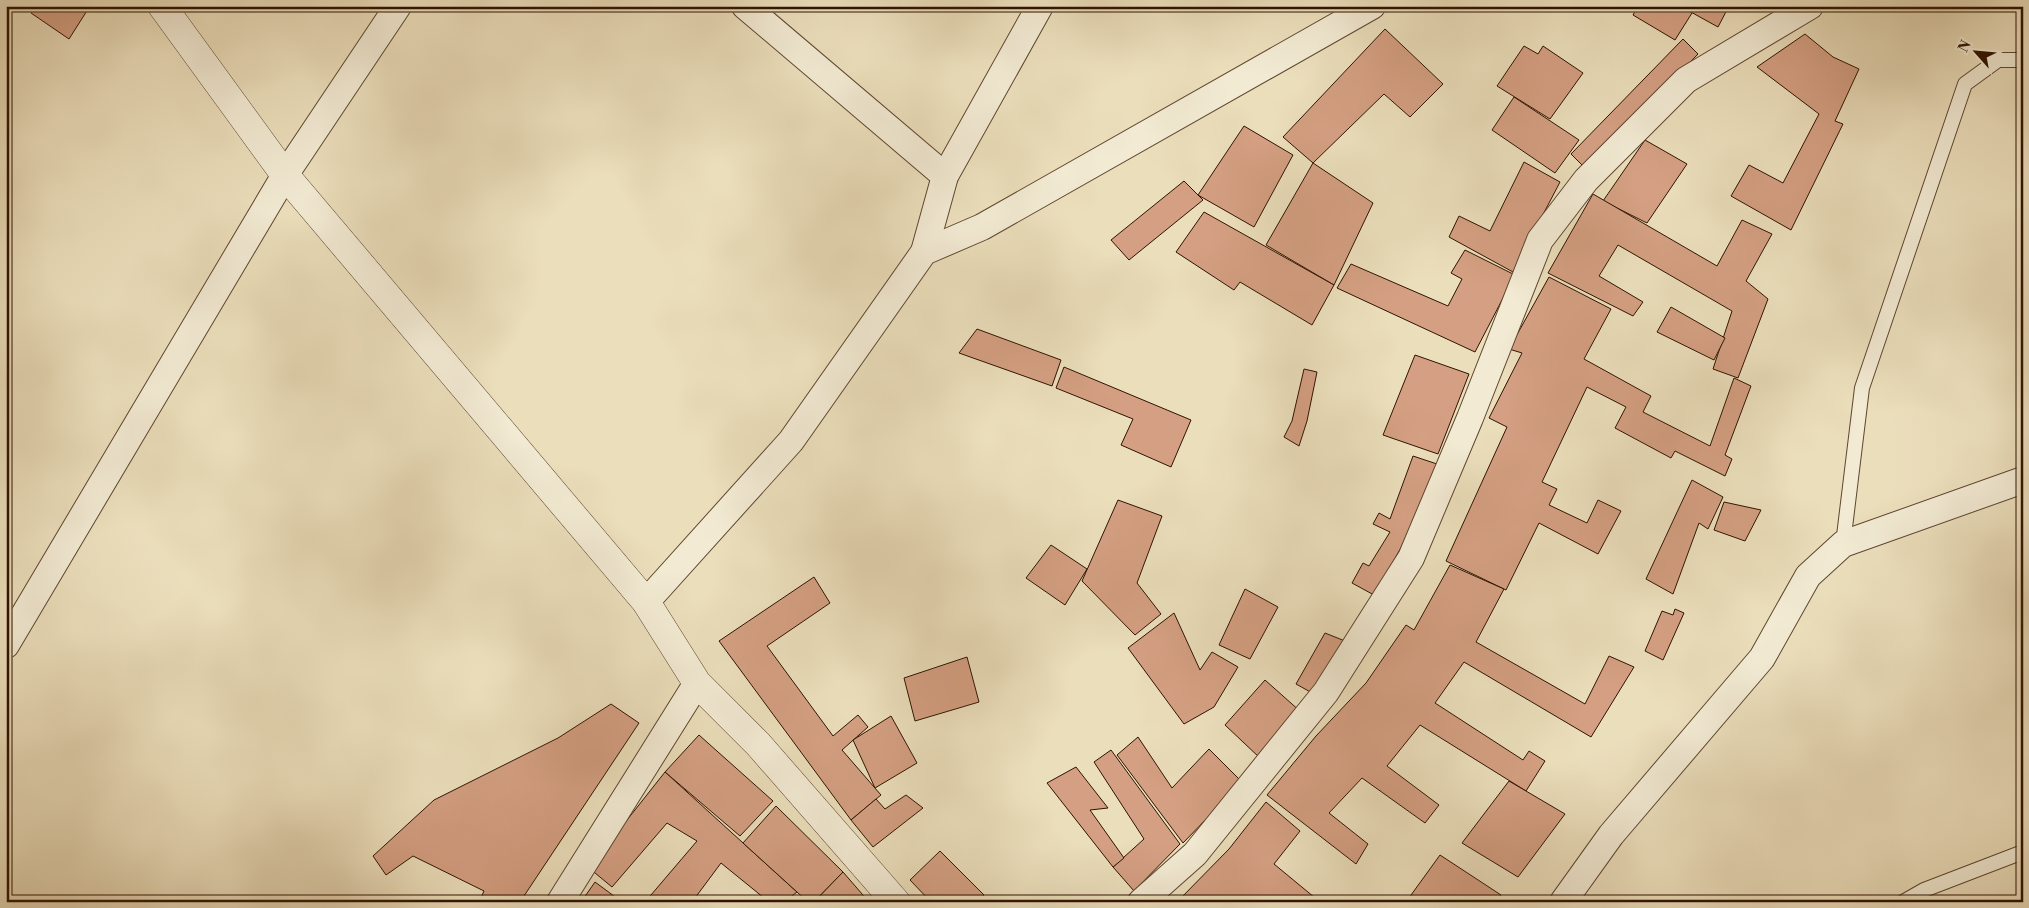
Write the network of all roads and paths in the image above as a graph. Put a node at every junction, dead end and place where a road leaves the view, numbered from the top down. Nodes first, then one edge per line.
1 (162, 6) edge
2 (398, 6) edge
3 (745, 6) edge
4 (1040, 6) edge
5 (1372, 6) edge
6 (1810, 6) edge
7 (2023, 60) edge
8 (285, 176) junction
9 (945, 176) junction
10 (924, 252) junction
11 (2023, 480) edge
12 (1843, 544) junction
13 (646, 602) junction
14 (6, 644) edge
15 (697, 683) junction
16 (2023, 852) edge
17 (560, 902) edge
18 (896, 902) edge
19 (1142, 902) edge
20 (1563, 902) edge
21 (1903, 902) edge

1 - 8 street
2 - 8 street
3 - 9 street
4 - 9 street
5 - 10 street
6 - 19 street
7 - 12 lane
8 - 13 street
8 - 14 street
9 - 10 street
10 - 13 street
11 - 12 street
12 - 20 street
13 - 15 street
15 - 17 street
15 - 18 street
16 - 21 lane

